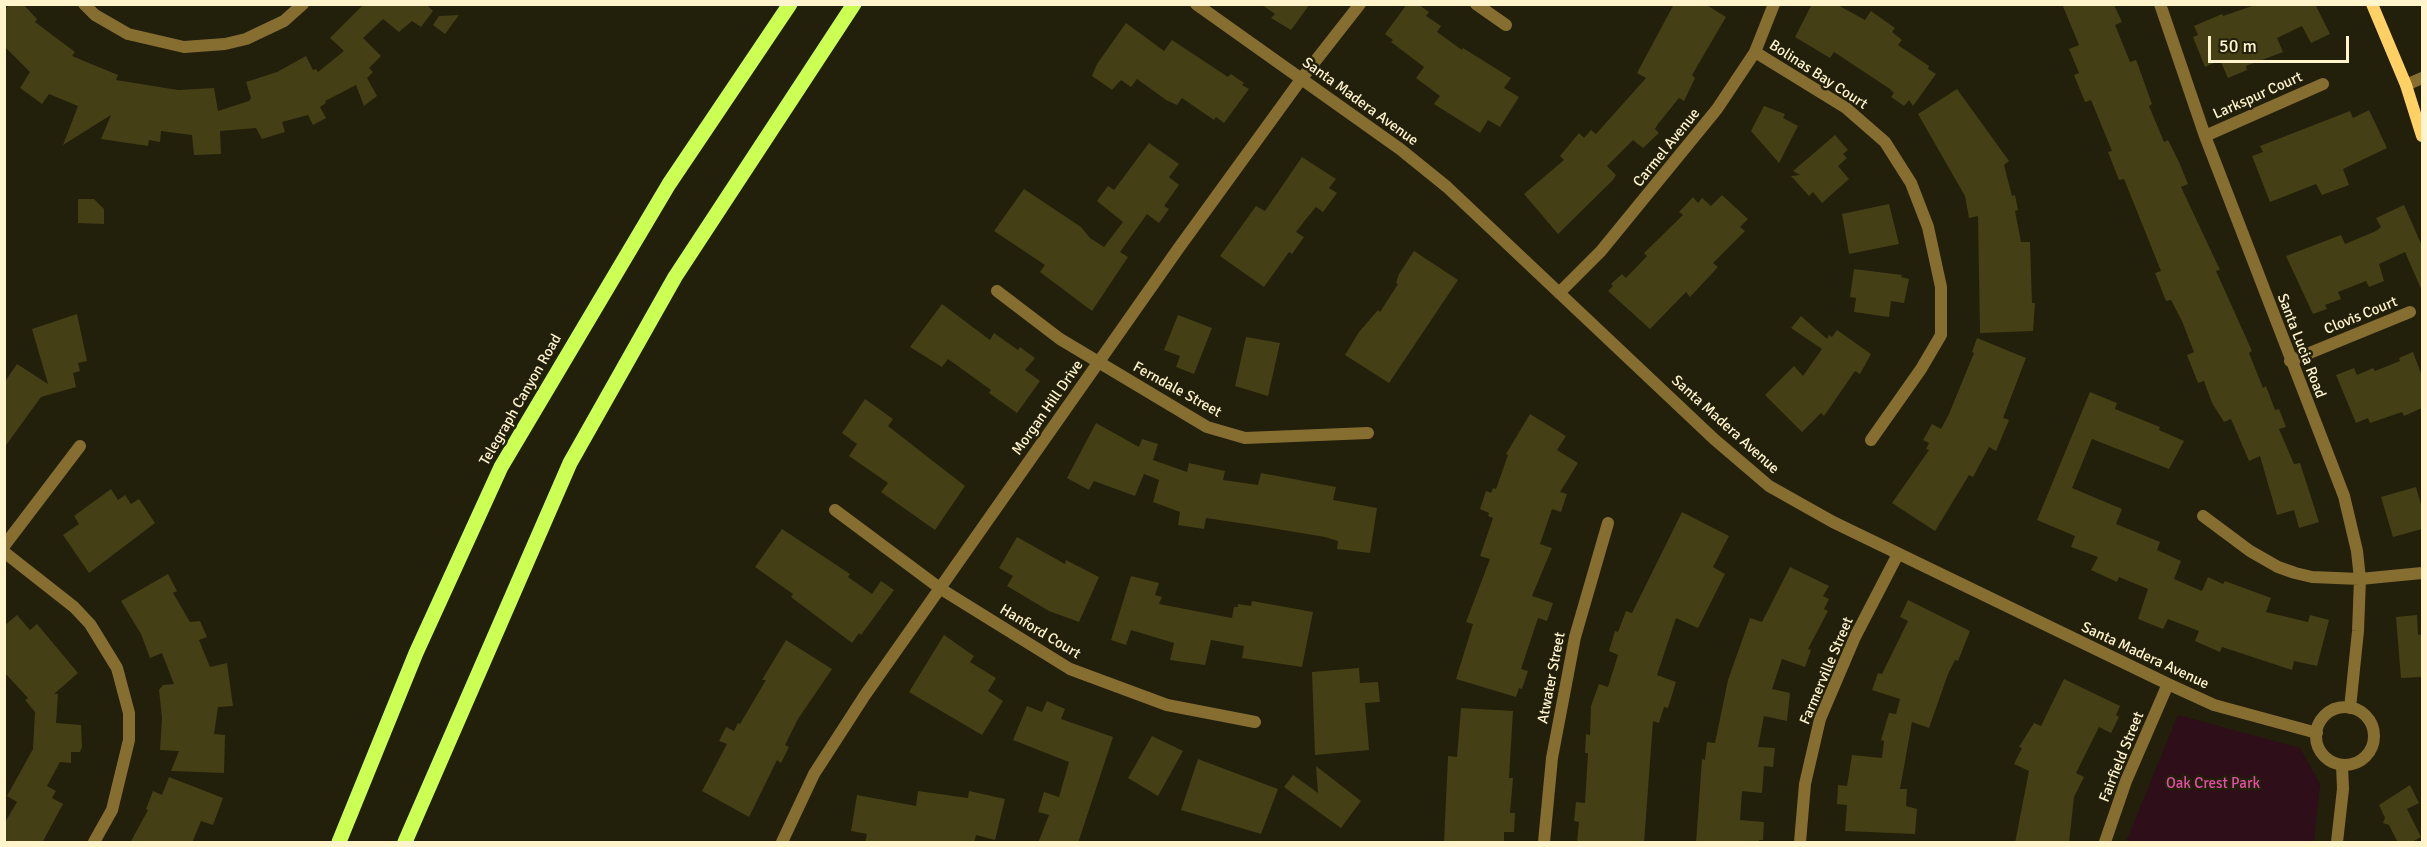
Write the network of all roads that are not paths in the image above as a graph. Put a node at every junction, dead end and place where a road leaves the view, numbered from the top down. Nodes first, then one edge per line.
1 (84, 4) edge
2 (303, 4) edge
3 (790, 4) edge
4 (854, 4) edge
5 (1196, 4) edge
6 (1360, 4) edge
7 (1476, 4) edge
8 (1774, 4) edge
9 (2160, 4) edge
10 (2372, 4) edge
11 (1506, 25) dead end
12 (1755, 52) junction
13 (1302, 78) junction
14 (2422, 78) edge
15 (2323, 84) dead end
16 (2406, 85) junction
17 (2205, 136) junction
18 (2422, 136) edge
19 (997, 291) dead end
20 (1559, 293) junction
21 (2410, 312) dead end
22 (2290, 361) junction
23 (1098, 363) junction
24 (1368, 433) dead end
25 (1871, 440) dead end
26 (80, 446) dead end
27 (835, 510) dead end
28 (2203, 516) dead end
29 (1608, 523) dead end
30 (4, 546) edge
31 (4, 552) edge
32 (1898, 554) junction
33 (2422, 573) edge
34 (2360, 579) junction
35 (941, 589) junction
36 (2168, 684) junction
37 (2350, 708) junction
38 (1255, 722) dead end
39 (2317, 733) junction
40 (2342, 765) junction
41 (94, 843) edge
42 (339, 843) edge
43 (405, 843) edge
44 (782, 843) edge
45 (1544, 843) edge
46 (1800, 843) edge
47 (2105, 843) edge
48 (2337, 843) edge

1 - 2 street
3 - 42 main road, Telegraph Canyon Road
4 - 43 main road
5 - 13 street, Santa Madera Avenue
6 - 13 street, Morgan Hill Drive
7 - 11 street
8 - 12 street, Carmel Avenue
9 - 17 street, Santa Lucia Road
10 - 16 main road
12 - 20 street, Carmel Avenue
12 - 25 street, Bolinas Bay Court
13 - 20 street, Santa Madera Avenue
13 - 23 street, Morgan Hill Drive
14 - 16 street
15 - 17 street, Larkspur Court
16 - 18 main road
17 - 22 street, Santa Lucia Road
19 - 23 street, Ferndale Street
20 - 32 street, Santa Madera Avenue
21 - 22 street, Clovis Court
22 - 34 street, Santa Lucia Road
23 - 24 street, Ferndale Street
23 - 35 street, Morgan Hill Drive
26 - 30 street
27 - 35 street, Hanford Court
28 - 34 street
29 - 45 street, Atwater Street
31 - 41 street
32 - 36 street, Santa Madera Avenue
32 - 46 street, Farmerville Street
33 - 34 street
34 - 37 street, Santa Lucia Road
35 - 38 street, Hanford Court
35 - 44 street, Morgan Hill Drive
36 - 39 street, Santa Madera Avenue
36 - 47 street, Fairfield Street
37 - 39 street
37 - 40 street
39 - 40 street
40 - 48 street

